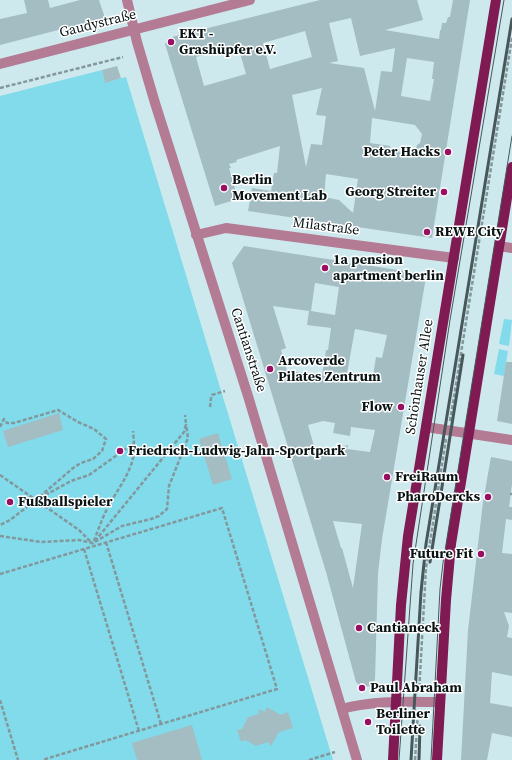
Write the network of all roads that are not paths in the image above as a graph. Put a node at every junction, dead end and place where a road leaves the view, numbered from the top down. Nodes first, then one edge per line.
1 (127, 0) edge
2 (250, 0) edge
3 (496, 0) edge
4 (134, 29) junction
5 (0, 64) edge
6 (512, 167) edge
7 (196, 235) junction
8 (499, 246) junction
9 (512, 248) edge
10 (454, 258) junction
11 (426, 427) junction
12 (469, 434) junction
13 (512, 440) edge
14 (396, 702) junction
15 (440, 702) junction
16 (342, 709) junction
17 (357, 760) edge
18 (393, 760) edge
19 (437, 760) edge

1 - 4 street, Cantianstraße
2 - 4 street, Gaudystraße
3 - 10 main road, Schönhauser Allee
4 - 5 street, Gaudystraße
4 - 7 street, Cantianstraße
6 - 8 main road
7 - 10 street, Milastraße
7 - 16 street, Cantianstraße
8 - 9 street
8 - 12 main road
10 - 11 main road, Schönhauser Allee
11 - 12 street
11 - 14 main road, Schönhauser Allee
12 - 13 street
12 - 15 main road
14 - 15 street
14 - 16 street
14 - 18 main road, Schönhauser Allee
15 - 19 main road
16 - 17 street, Cantianstraße

